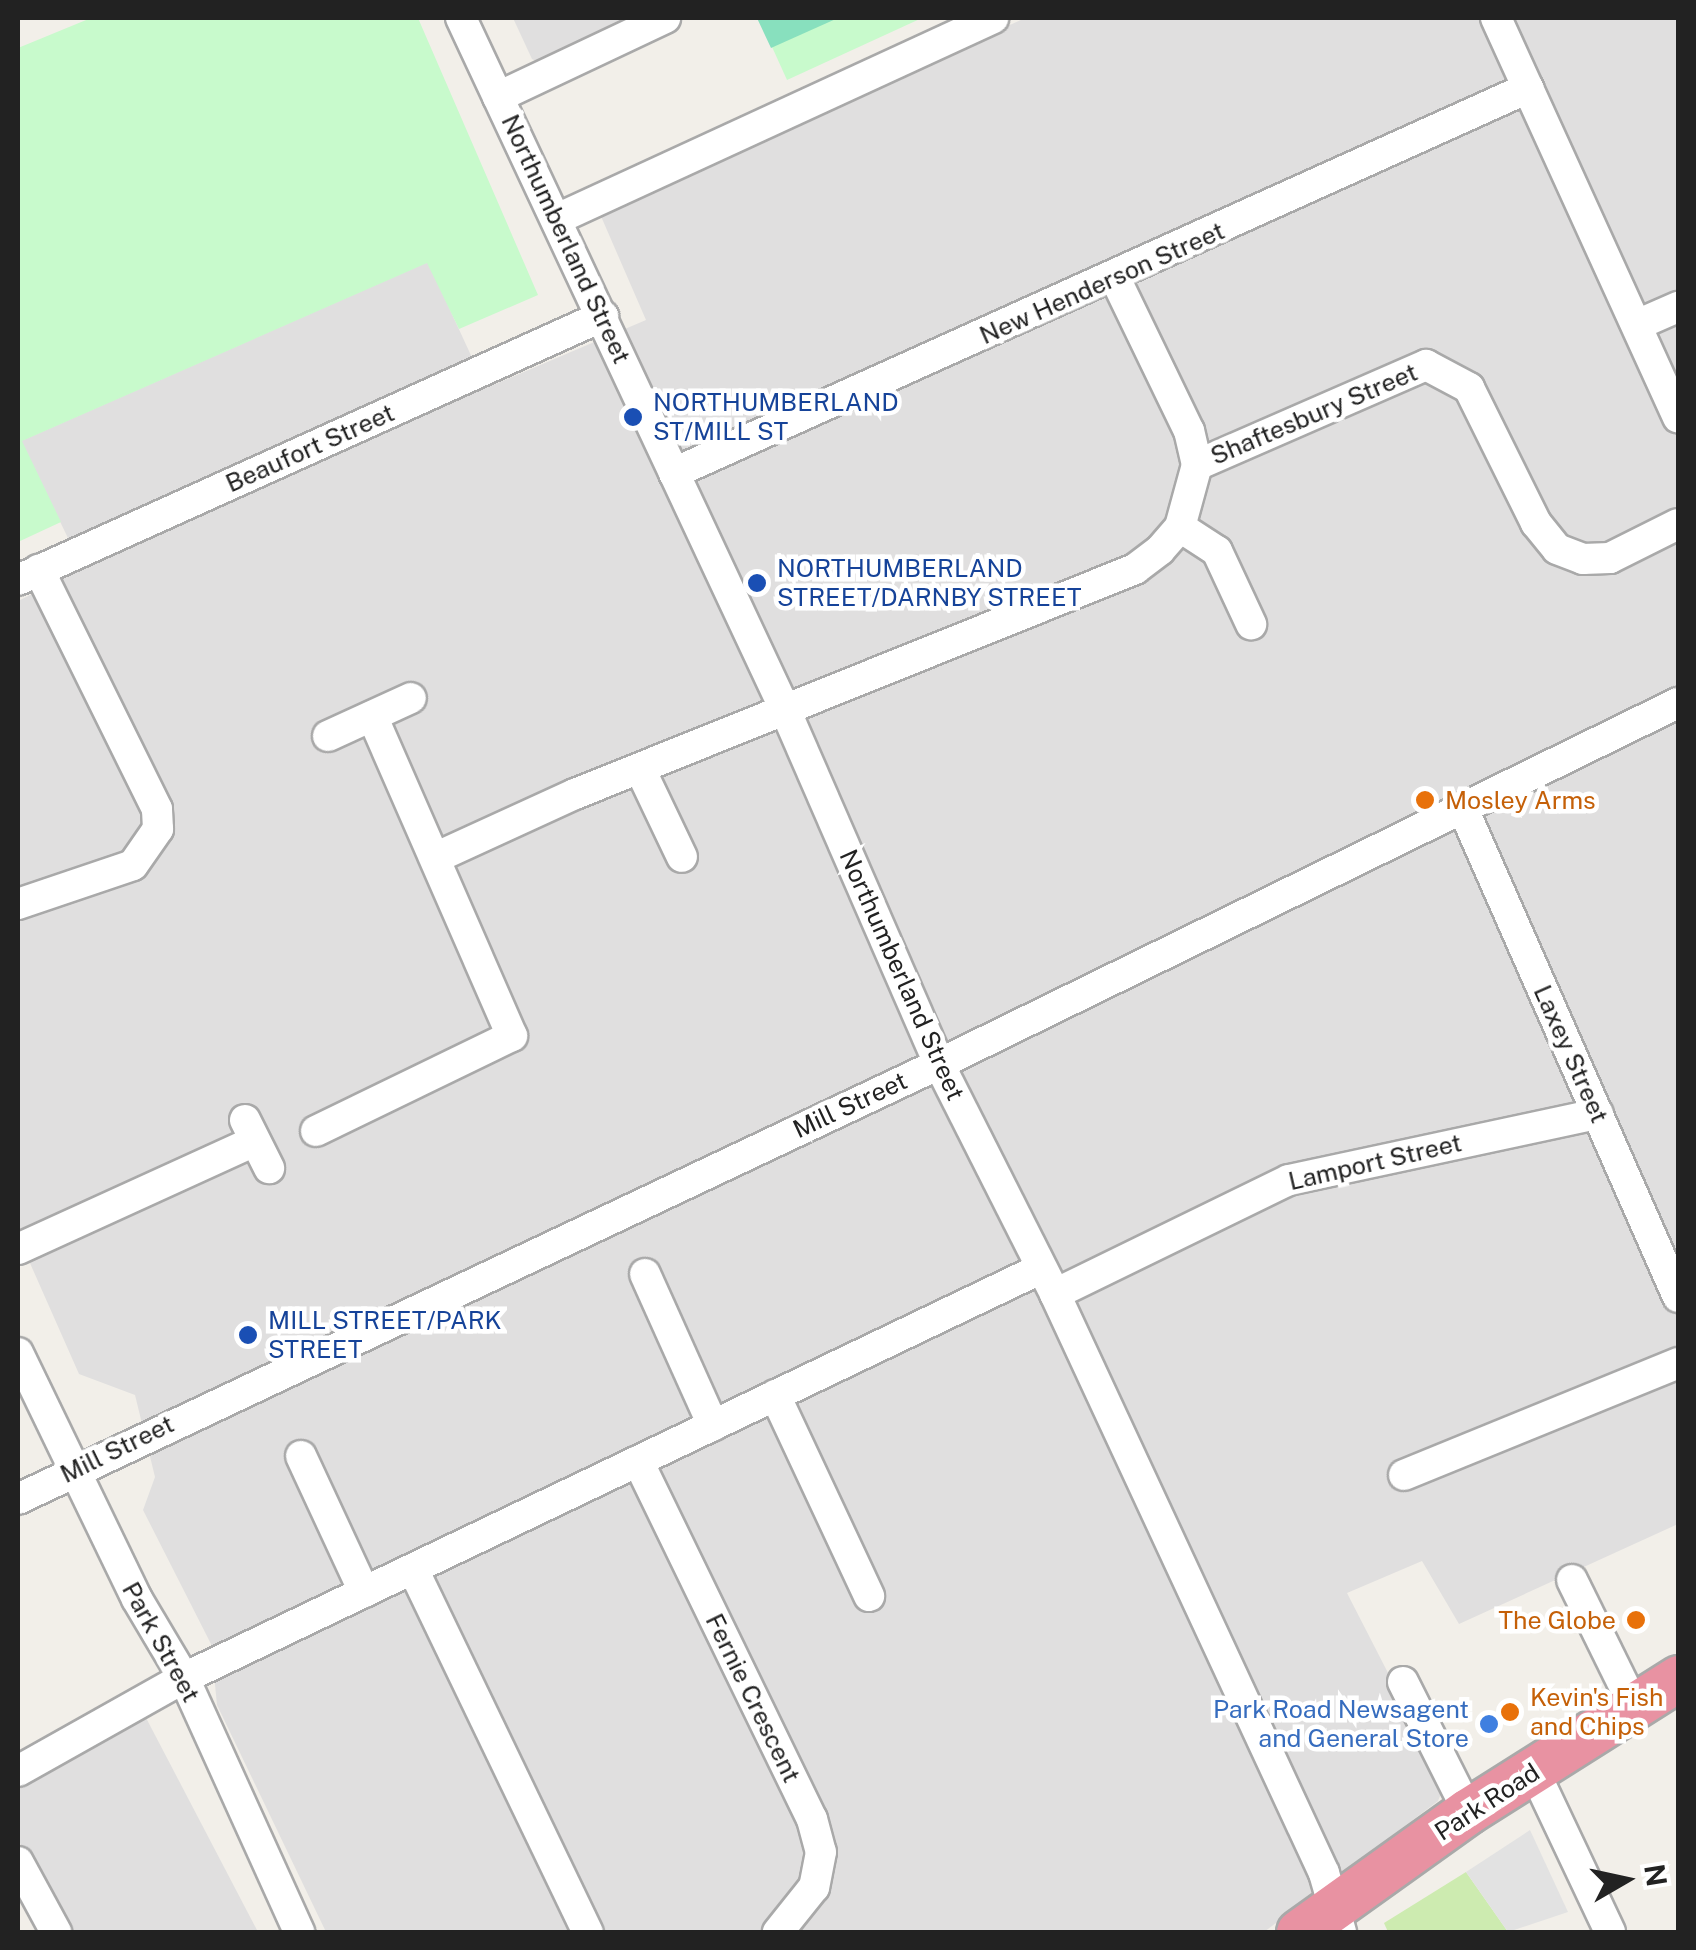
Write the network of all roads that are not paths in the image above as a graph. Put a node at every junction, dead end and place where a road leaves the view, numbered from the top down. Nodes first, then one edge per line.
1 (461, 18) edge
2 (665, 18) edge
3 (993, 18) edge
4 (1496, 18) edge
5 (1528, 88) junction
6 (498, 97) junction
7 (559, 218) junction
8 (1115, 278) junction
9 (1678, 307) edge
10 (603, 316) junction
11 (1638, 324) junction
12 (1678, 417) edge
13 (1197, 465) junction
14 (674, 473) junction
15 (1678, 524) edge
16 (1180, 527) junction
17 (28, 575) edge
18 (1251, 624) dead end
19 (411, 698) dead end
20 (1678, 703) edge
21 (787, 714) junction
22 (372, 716) junction
23 (328, 736) dead end
24 (641, 771) junction
25 (1464, 811) junction
26 (435, 858) junction
27 (682, 858) dead end
28 (18, 904) edge
29 (939, 1064) junction
30 (1598, 1114) junction
31 (316, 1131) dead end
32 (256, 1143) dead end
33 (18, 1249) edge
34 (644, 1274) dead end
35 (1047, 1282) junction
36 (1678, 1298) edge
37 (18, 1354) edge
38 (1678, 1362) edge
39 (775, 1396) junction
40 (712, 1425) junction
41 (300, 1456) dead end
42 (638, 1461) junction
43 (71, 1469) junction
44 (1404, 1474) dead end
45 (18, 1499) edge
46 (414, 1568) junction
47 (1572, 1580) dead end
48 (364, 1592) junction
49 (869, 1596) dead end
50 (184, 1678) junction
51 (1678, 1678) edge
52 (1403, 1682) dead end
53 (1634, 1706) junction
54 (18, 1771) edge
55 (1534, 1772) junction
56 (1468, 1811) junction
57 (18, 1862) edge
58 (1324, 1925) edge
59 (56, 1932) edge
60 (299, 1932) edge
61 (588, 1932) edge
62 (778, 1932) edge
63 (1610, 1932) edge

1 - 6 street, Northumberland Street
2 - 6 street
3 - 7 street
4 - 5 street
5 - 8 street, New Henderson Street
5 - 11 street
6 - 7 street, Northumberland Street
7 - 10 street, Northumberland Street
8 - 13 street
8 - 14 street, New Henderson Street
9 - 11 street
10 - 14 street, Northumberland Street
10 - 17 street, Beaufort Street
11 - 12 street
13 - 15 street, Shaftesbury Street
13 - 16 street
14 - 21 street, Northumberland Street
16 - 18 street
16 - 21 street
17 - 28 street
19 - 22 street
20 - 25 street, Mill Street
21 - 24 street
21 - 29 street, Northumberland Street
22 - 23 street
22 - 26 street
24 - 26 street
24 - 27 street
25 - 29 street, Mill Street
25 - 30 street, Laxey Street
26 - 31 street
29 - 35 street, Northumberland Street
29 - 43 street, Mill Street
30 - 35 street, Lamport Street
30 - 36 street, Laxey Street
32 - 33 street
34 - 40 street
35 - 39 street, Lamport Street
35 - 58 street, Northumberland Street
37 - 43 street, Park Street
38 - 44 street
39 - 40 street, Lamport Street
39 - 49 street
40 - 42 street, Lamport Street
41 - 48 street
42 - 46 street, Lamport Street
42 - 62 street, Fernie Crescent
43 - 45 street, Mill Street
43 - 50 street, Park Street
46 - 48 street, Lamport Street
46 - 61 street
47 - 53 street
48 - 50 street, Lamport Street
50 - 54 street, Lamport Street
50 - 60 street, Park Street
51 - 53 highway, Park Road
52 - 56 street
53 - 55 highway, Park Road
55 - 56 highway, Park Road
55 - 63 street
56 - 58 highway, Park Road
57 - 59 street

